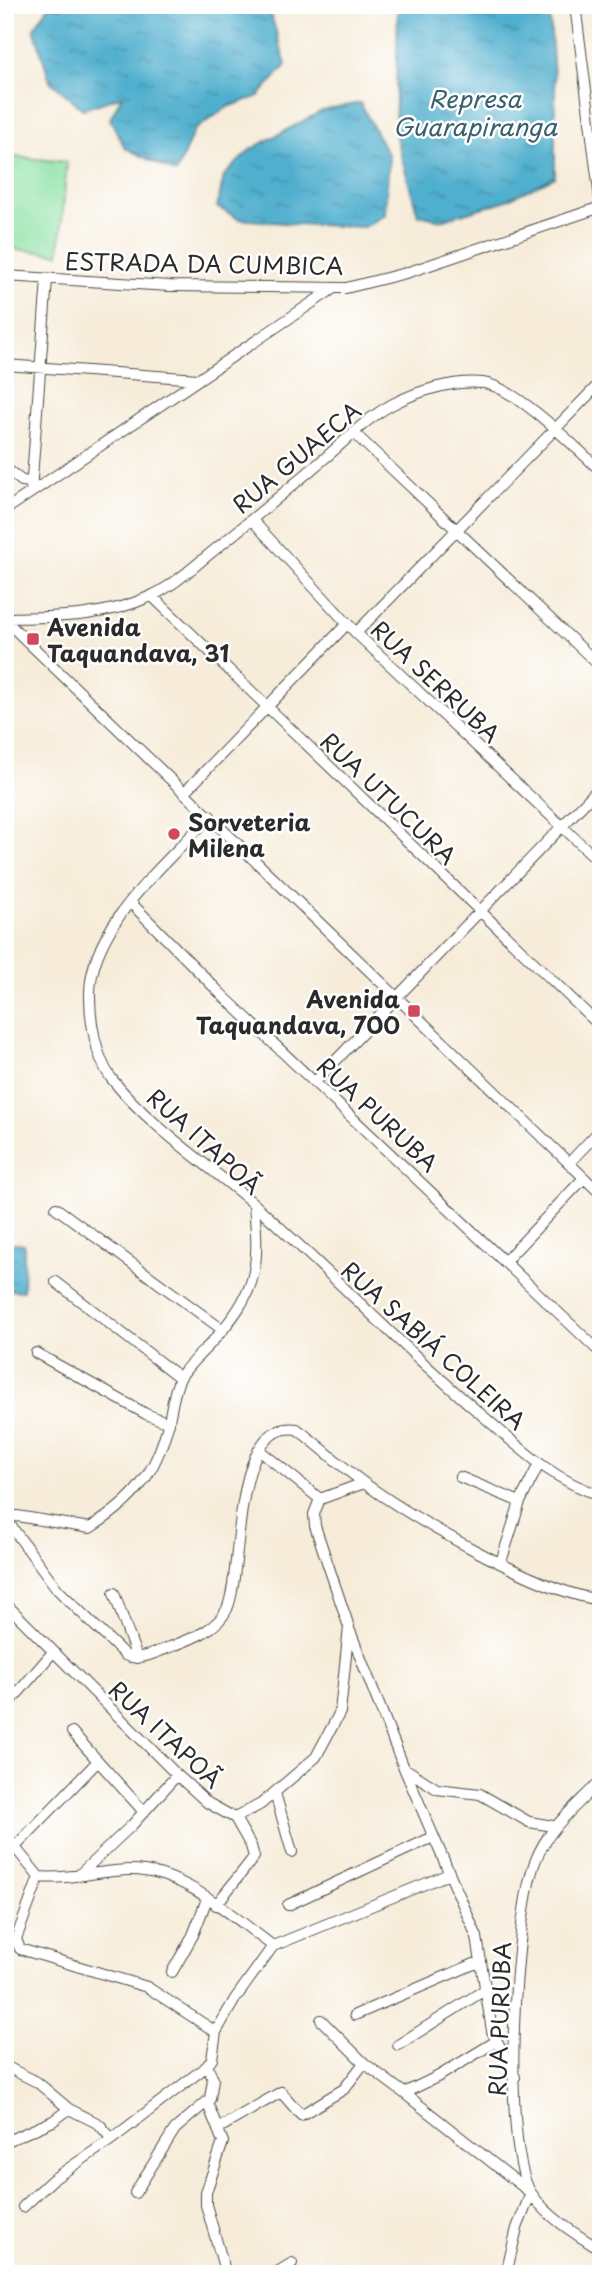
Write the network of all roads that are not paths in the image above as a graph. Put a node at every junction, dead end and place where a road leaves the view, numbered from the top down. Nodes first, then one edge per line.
1 (575, 5) edge
2 (601, 207) edge
3 (5, 276) edge
4 (47, 279) junction
5 (334, 288) junction
6 (5, 365) edge
7 (41, 368) junction
8 (199, 379) junction
9 (601, 382) edge
10 (557, 429) junction
11 (354, 433) junction
12 (5, 468) edge
13 (601, 471) edge
14 (30, 487) junction
15 (5, 510) edge
16 (252, 520) junction
17 (457, 531) junction
18 (152, 596) junction
19 (5, 619) edge
20 (347, 624) junction
21 (356, 633) junction
22 (601, 667) edge
23 (269, 708) junction
24 (601, 786) edge
25 (185, 792) junction
26 (210, 816) junction
27 (563, 827) junction
28 (601, 863) edge
29 (130, 902) junction
30 (479, 911) junction
31 (396, 998) junction
32 (601, 1027) edge
33 (316, 1081) junction
34 (601, 1129) edge
35 (569, 1163) junction
36 (584, 1178) junction
37 (601, 1194) edge
38 (254, 1205) junction
39 (56, 1208) dead end
40 (505, 1261) junction
41 (56, 1282) dead end
42 (223, 1330) junction
43 (36, 1353) dead end
44 (601, 1353) edge
45 (180, 1378) junction
46 (169, 1423) junction
47 (259, 1450) junction
48 (539, 1464) junction
49 (460, 1477) dead end
50 (364, 1483) junction
51 (601, 1495) edge
52 (320, 1499) junction
53 (520, 1503) junction
54 (5, 1518) edge
55 (501, 1562) junction
56 (114, 1593) dead end
57 (601, 1600) edge
58 (5, 1603) edge
59 (349, 1628) junction
60 (53, 1652) junction
61 (137, 1658) junction
62 (5, 1707) edge
63 (72, 1732) dead end
64 (98, 1761) junction
65 (404, 1768) junction
66 (177, 1775) junction
67 (601, 1780) edge
68 (275, 1793) junction
69 (144, 1812) junction
70 (235, 1818) junction
71 (553, 1826) junction
72 (5, 1835) edge
73 (433, 1837) junction
74 (15, 1847) junction
75 (292, 1852) dead end
76 (449, 1874) junction
77 (79, 1875) junction
78 (39, 1877) junction
79 (211, 1902) junction
80 (288, 1905) dead end
81 (273, 1946) junction
82 (481, 1961) junction
83 (172, 1972) dead end
84 (483, 1992) junction
85 (355, 2015) dead end
86 (321, 2020) dead end
87 (216, 2032) junction
88 (495, 2042) junction
89 (398, 2045) dead end
90 (364, 2063) junction
91 (5, 2066) edge
92 (207, 2066) junction
93 (515, 2078) junction
94 (404, 2093) junction
95 (207, 2102) junction
96 (69, 2109) junction
97 (219, 2128) junction
98 (113, 2139) junction
99 (5, 2142) edge
100 (135, 2193) dead end
101 (531, 2193) junction
102 (23, 2207) dead end
103 (601, 2250) edge
104 (292, 2263) dead end
105 (226, 2274) edge
106 (274, 2274) edge
107 (506, 2274) edge

1 - 2 street
2 - 5 street, ESTRADA DA CUMBICA
3 - 4 street, ESTRADA DA CUMBICA
4 - 5 street, ESTRADA DA CUMBICA
4 - 7 street
5 - 8 street
6 - 7 street
7 - 8 street
7 - 14 street
8 - 14 street
9 - 10 street
10 - 11 street, RUA GUAECA
10 - 13 street, RUA GUAECA
10 - 17 street
11 - 16 street, RUA GUAECA
11 - 17 street
12 - 14 street
14 - 15 street
16 - 18 street, RUA GUAECA
16 - 20 street, RUA SERRUBA
17 - 21 street
17 - 22 street
18 - 19 street, RUA GUAECA
18 - 23 street, RUA UTUCURA
19 - 25 street
20 - 21 street, RUA SERRUBA
20 - 23 street
21 - 27 street, RUA SERRUBA
23 - 25 street
23 - 30 street, RUA UTUCURA
24 - 27 street
25 - 26 street
26 - 29 street, RUA ITAPOÃ
26 - 31 street
27 - 28 street, RUA SERRUBA
27 - 30 street
29 - 33 street, RUA PURUBA
29 - 38 street, RUA ITAPOÃ
30 - 31 street
30 - 32 street, RUA UTUCURA
31 - 33 street
31 - 35 street
33 - 40 street, RUA PURUBA
34 - 35 street
35 - 36 street
36 - 37 street
36 - 40 street
38 - 42 street, RUA ITAPOÃ
38 - 48 street, RUA SABIÁ COLEIRA
39 - 42 street
40 - 44 street, RUA PURUBA
41 - 45 street
42 - 45 street, RUA ITAPOÃ
43 - 46 street
45 - 46 street, RUA ITAPOÃ
46 - 54 street, RUA ITAPOÃ
47 - 50 street
47 - 52 street
47 - 61 street
48 - 51 street, RUA SABIÁ COLEIRA
48 - 53 street
49 - 53 street
50 - 52 street
50 - 55 street
52 - 59 street
53 - 55 street
54 - 61 street
55 - 57 street
56 - 61 street
58 - 60 street, RUA ITAPOÃ
59 - 65 street
59 - 68 street
60 - 62 street
60 - 66 street, RUA ITAPOÃ
63 - 64 street
64 - 69 street
64 - 74 street
65 - 71 street
65 - 73 street
66 - 69 street
66 - 70 street, RUA ITAPOÃ
67 - 71 street, RUA PURUBA
68 - 70 street
68 - 75 street
69 - 77 street
70 - 79 street
71 - 93 street, RUA PURUBA
72 - 74 street
73 - 76 street
73 - 80 street
74 - 78 street
76 - 81 street
76 - 82 street
77 - 78 street
77 - 79 street
78 - 87 street
79 - 81 street
79 - 83 street
81 - 87 street
82 - 84 street
82 - 85 street
84 - 88 street
84 - 89 street
86 - 90 street
87 - 92 street
88 - 93 street
88 - 94 street
90 - 94 street
90 - 97 street
91 - 96 street
92 - 95 street
92 - 98 street
93 - 101 street, RUA PURUBA
94 - 101 street
95 - 97 street
95 - 100 street
96 - 98 street
96 - 99 street
97 - 105 street
98 - 102 street
101 - 103 street, RUA PURUBA
101 - 107 street
104 - 106 street

